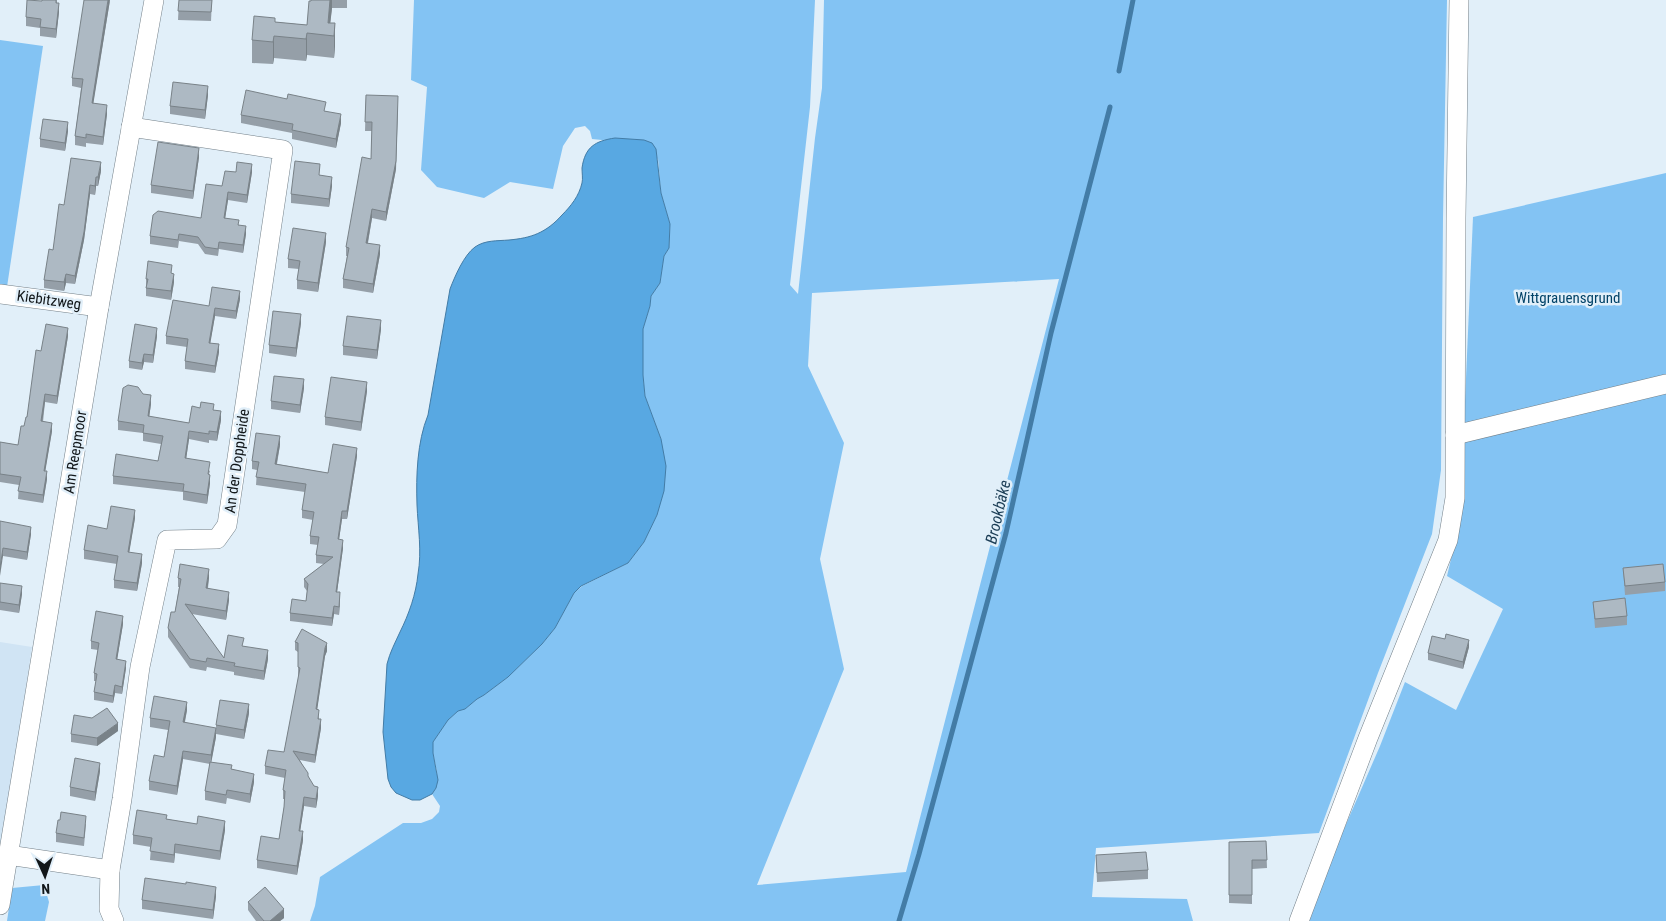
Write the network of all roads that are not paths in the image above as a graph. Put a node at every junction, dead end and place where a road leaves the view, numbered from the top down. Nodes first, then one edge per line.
1 (154, 0) edge
2 (1459, 0) edge
3 (131, 127) junction
4 (0, 294) edge
5 (99, 307) junction
6 (1666, 384) edge
7 (1455, 435) junction
8 (8, 855) junction
9 (110, 870) junction
10 (0, 905) edge
11 (114, 921) edge
12 (1299, 921) edge

1 - 3 street, Am Reepmoor
2 - 7 street
3 - 5 street, Am Reepmoor
3 - 9 street, An der Doppheide
4 - 5 street, Kiebitzweg
5 - 8 street, Am Reepmoor
6 - 7 street
7 - 12 street
8 - 9 street
8 - 10 street, Am Reepmoor
9 - 11 street, An der Doppheide

